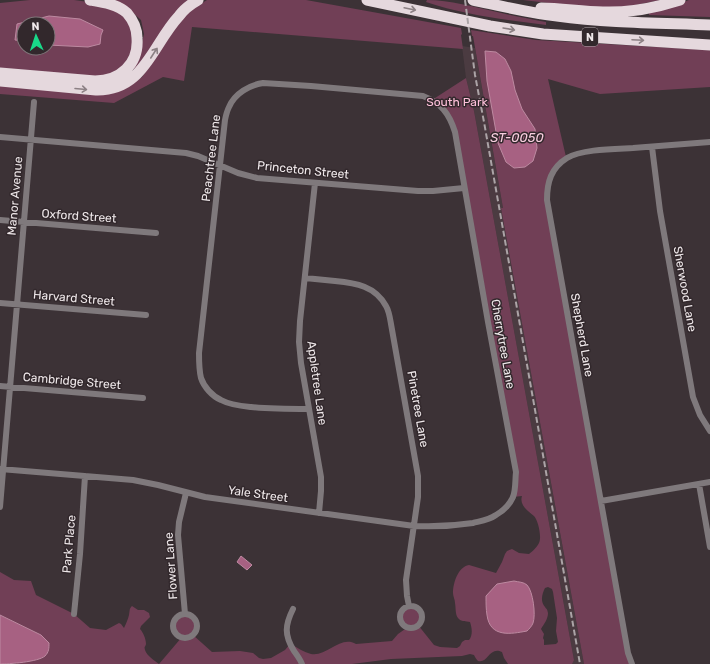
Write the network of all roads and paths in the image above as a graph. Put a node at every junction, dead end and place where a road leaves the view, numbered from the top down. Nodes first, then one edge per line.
1 (90, 0) edge
2 (198, 0) edge
3 (367, 0) edge
4 (473, 0) edge
5 (680, 0) edge
6 (504, 6) junction
7 (710, 25) edge
8 (710, 44) edge
9 (0, 73) edge
10 (0, 81) edge
11 (34, 102) dead end
12 (0, 136) edge
13 (30, 139) junction
14 (710, 142) edge
15 (652, 146) junction
16 (220, 165) junction
17 (314, 183) junction
18 (464, 188) junction
19 (0, 220) edge
20 (24, 222) junction
21 (156, 233) dead end
22 (304, 278) junction
23 (0, 302) edge
24 (17, 304) junction
25 (146, 315) dead end
26 (0, 386) edge
27 (10, 387) junction
28 (142, 398) dead end
29 (309, 409) junction
30 (710, 431) edge
31 (2, 469) edge
32 (85, 476) junction
33 (710, 482) edge
34 (699, 484) junction
35 (186, 492) junction
36 (601, 501) junction
37 (509, 503) joint
38 (0, 507) edge
39 (319, 513) junction
40 (414, 526) junction
41 (710, 547) edge
42 (410, 606) dead end
43 (293, 609) dead end
44 (74, 614) dead end
45 (185, 614) dead end
46 (302, 664) edge
47 (632, 664) edge

1 - 9 highway
10 -> 2 highway
3 -> 8 highway, N
4 - 6 highway, N
5 - 6 highway
6 - 7 highway, N
11 - 13 street, Manor Avenue
12 - 13 street, Princeton Street
13 - 16 street, Princeton Street
13 - 20 street, Manor Avenue
14 - 15 street, Shepherd Lane
15 - 30 street, Sherwood Lane
15 - 36 street, Shepherd Lane
16 - 17 street, Princeton Street
16 - 18 street, Peachtree Lane
16 - 29 street, Peachtree Lane
17 - 18 street, Princeton Street
17 - 22 street, Appletree Lane
18 - 37 street, Cherrytree Lane
19 - 20 street, Oxford Street
20 - 21 street, Oxford Street
20 - 24 street, Manor Avenue
22 - 29 street, Appletree Lane
22 - 40 street, Pinetree Lane
23 - 24 street, Harvard Street
24 - 25 street, Harvard Street
24 - 27 street, Manor Avenue
26 - 27 street, Cambridge Street
27 - 28 street, Cambridge Street
27 - 31 street, Manor Avenue
29 - 39 street, Appletree Lane
31 - 32 street, Yale Street
31 - 38 street, Manor Avenue
32 - 35 street, Yale Street
32 - 44 street, Park Place
33 - 34 street
34 - 36 street
34 - 41 street
35 - 39 street, Yale Street
35 - 45 street, Flower Lane
36 - 47 street, Shepherd Lane
37 - 40 street, Yale Street
39 - 40 street, Yale Street
40 - 42 street, Pinetree Lane
43 - 46 street

